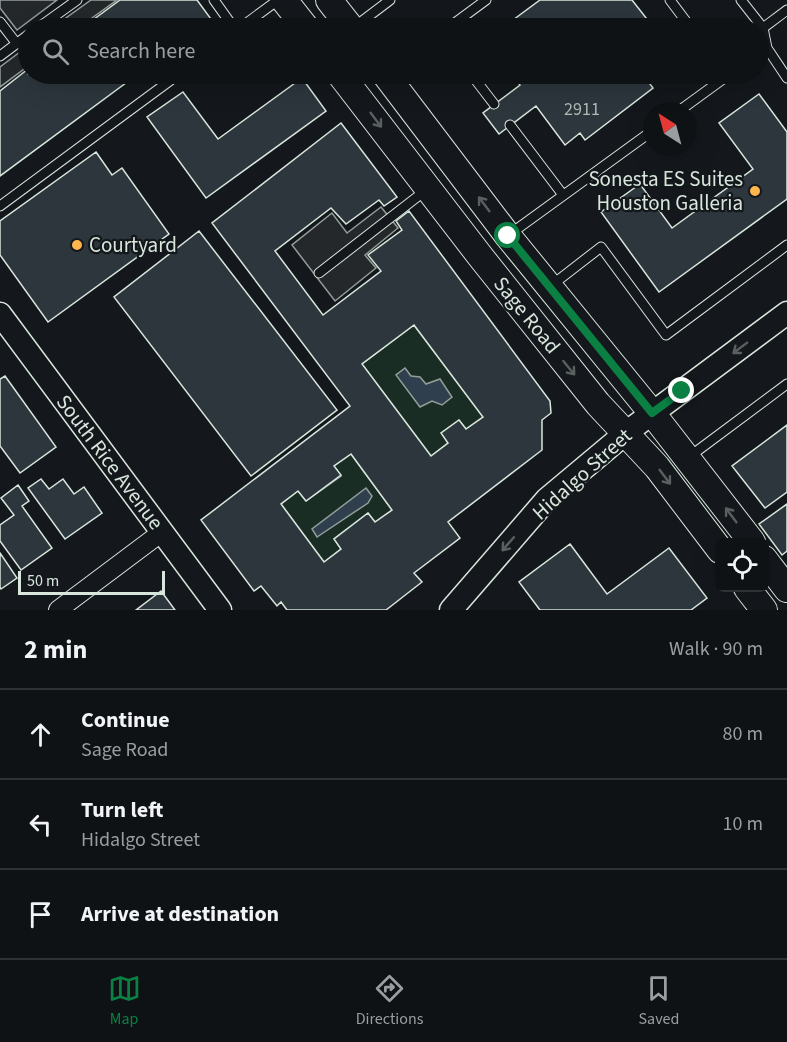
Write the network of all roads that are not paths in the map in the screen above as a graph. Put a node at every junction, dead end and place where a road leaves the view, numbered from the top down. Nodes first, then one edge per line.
1 (77, 0) edge
2 (214, 0) edge
3 (278, 0) edge
4 (284, 0) edge
5 (329, 0) edge
6 (390, 0) edge
7 (486, 0) edge
8 (670, 0) edge
9 (741, 0) edge
10 (787, 10) edge
11 (52, 18) edge
12 (227, 18) edge
13 (254, 18) edge
14 (298, 18) edge
15 (344, 18) edge
16 (366, 18) edge
17 (462, 18) edge
18 (684, 18) edge
19 (755, 18) edge
20 (0, 22) edge
21 (769, 24) edge
22 (17, 44) joint
23 (769, 51) edge
24 (0, 56) edge
25 (787, 78) edge
26 (165, 84) edge
27 (348, 84) edge
28 (394, 84) edge
29 (479, 84) edge
30 (716, 84) edge
31 (691, 102) edge
32 (494, 104) dead end
33 (510, 125) dead end
34 (643, 137) edge
35 (428, 188) junction
36 (563, 195) junction
37 (0, 206) edge
38 (508, 236) junction
39 (787, 245) edge
40 (480, 256) junction
41 (319, 273) dead end
42 (550, 287) junction
43 (787, 313) edge
44 (4, 327) edge
45 (787, 384) edge
46 (652, 413) junction
47 (627, 432) junction
48 (687, 459) junction
49 (162, 532) junction
50 (748, 538) edge
51 (715, 543) edge
52 (769, 565) edge
53 (787, 589) edge
54 (750, 592) edge
55 (58, 610) edge
56 (220, 610) edge
57 (451, 610) edge
58 (764, 610) edge

1 - 11 lane
2 - 12 lane
3 - 13 lane
4 - 14 main road
5 - 15 main road
6 - 16 lane
7 - 17 lane
8 - 18 lane
9 - 19 lane
10 - 21 lane
20 - 22 lane
22 - 24 lane
23 - 25 lane
26 - 37 lane
27 -> 35 main road, Sage Road
38 -> 28 main road, Sage Road
29 - 32 lane
30 - 31 lane
33 - 36 lane
34 - 36 lane
35 - 40 main road, Sage Road
35 - 41 lane
36 - 38 lane
38 - 40 main road
38 - 42 main road, Sage Road
39 - 42 lane
40 -> 47 main road, Sage Road
42 - 46 main road, Sage Road
43 -> 46 street, Hidalgo Street
44 - 49 street, South Rice Avenue
45 - 48 lane
46 - 47 street, Hidalgo Street
46 - 48 main road, Sage Road
47 -> 51 main road, Sage Road
47 -> 57 street, Hidalgo Street
50 -> 48 main road, Sage Road
49 - 55 street
49 - 56 street, South Rice Avenue
52 - 53 main road
54 - 58 main road

